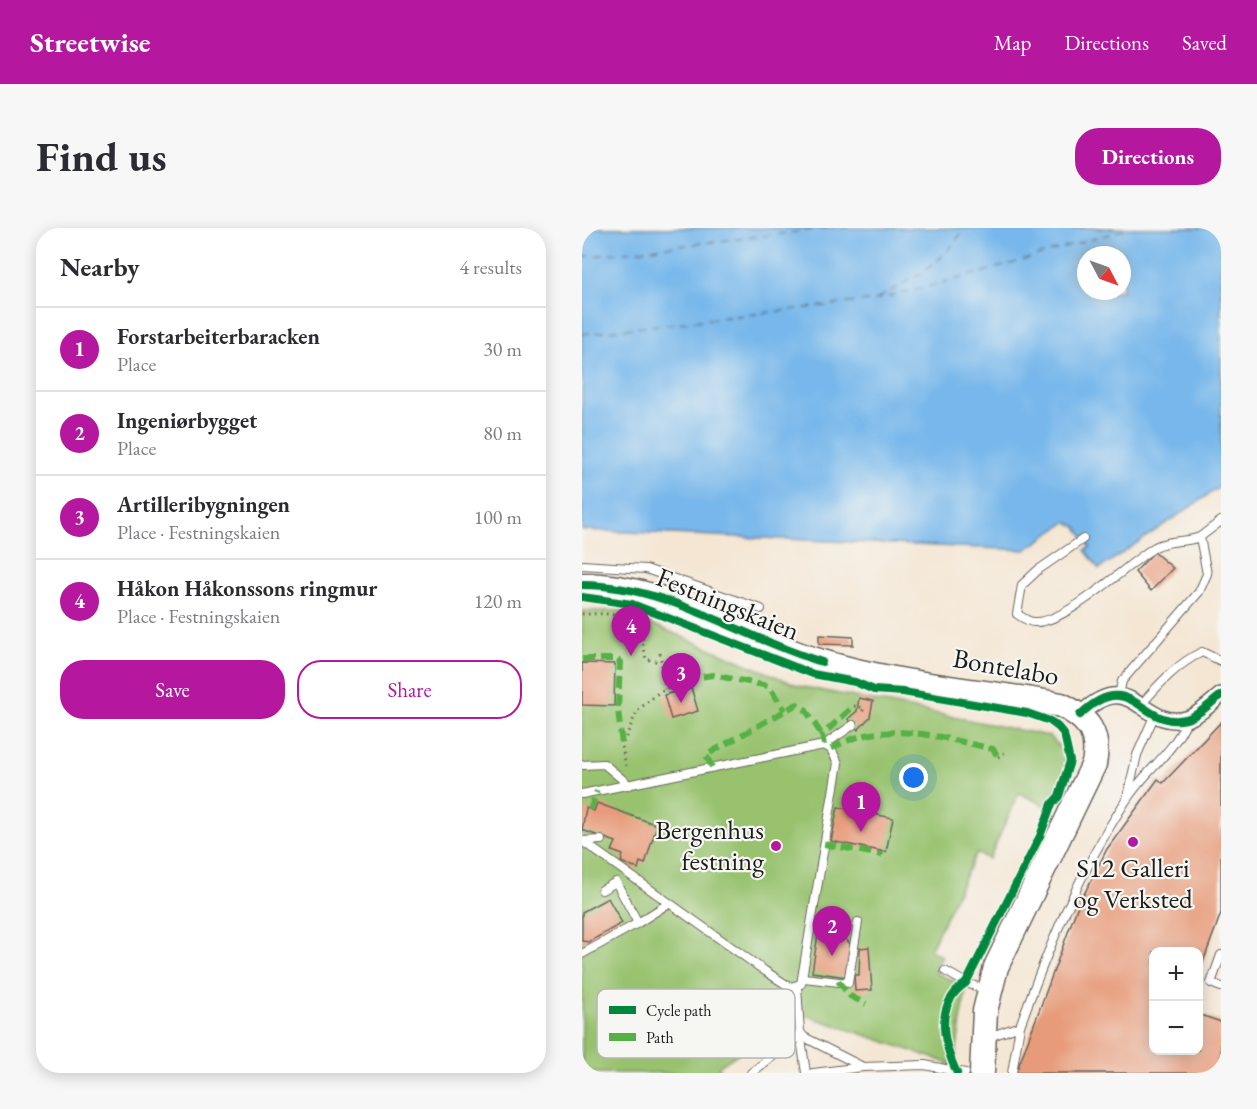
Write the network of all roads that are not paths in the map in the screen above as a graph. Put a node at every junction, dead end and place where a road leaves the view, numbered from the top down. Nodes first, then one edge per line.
1 (1221, 521) edge
2 (1200, 537) junction
3 (1083, 538) dead end
4 (582, 565) edge
5 (582, 585) edge
6 (761, 609) dead end
7 (1221, 661) edge
8 (822, 662) joint
9 (1119, 695) junction
10 (1221, 695) edge
11 (1142, 705) junction
12 (1155, 714) junction
13 (1080, 715) junction
14 (1188, 718) junction
15 (853, 725) dead end
16 (824, 745) junction
17 (582, 765) edge
18 (629, 785) junction
19 (582, 794) edge
20 (1126, 800) junction
21 (601, 840) dead end
22 (582, 841) edge
23 (602, 890) dead end
24 (669, 903) junction
25 (858, 922) road end
26 (638, 923) junction
27 (582, 954) edge
28 (1221, 955) edge
29 (945, 971) dead end
30 (804, 978) junction
31 (828, 980) junction
32 (797, 987) junction
33 (1221, 987) edge
34 (989, 990) junction
35 (828, 991) dead end
36 (1020, 1026) junction
37 (800, 1032) junction
38 (795, 1039) edge
39 (982, 1040) junction
40 (771, 1058) edge
41 (863, 1067) junction
42 (752, 1073) edge
43 (806, 1073) edge
44 (813, 1073) edge
45 (965, 1073) edge
46 (982, 1073) edge
47 (1012, 1073) edge

1 - 2 lane
2 - 3 lane
2 - 9 lane
4 - 6 lane
5 - 8 main road, Festningskaien
7 - 11 lane
8 - 13 main road, Bontelabo
9 - 11 street
9 - 13 street
10 - 14 street
11 - 12 street
12 - 14 street
12 - 20 lane
13 - 34 main road, Bontelabo
14 - 20 lane
15 - 16 lane
16 - 18 lane
16 - 30 lane
17 - 18 lane
18 - 19 lane
20 - 36 lane
21 - 22 lane
22 - 24 lane
23 - 26 lane
24 - 26 lane
24 - 32 lane
25 - 31 lane
26 - 27 lane
28 - 33 lane
29 - 34 lane
30 - 31 lane
30 - 32 lane
31 - 35 lane
32 - 37 lane
34 - 39 main road, Bontelabo
36 - 39 lane
36 - 47 lane
37 - 38 lane
37 - 41 lane
37 - 43 lane
39 - 46 main road, Bontelabo
40 - 42 lane
41 - 44 lane
41 - 45 lane

